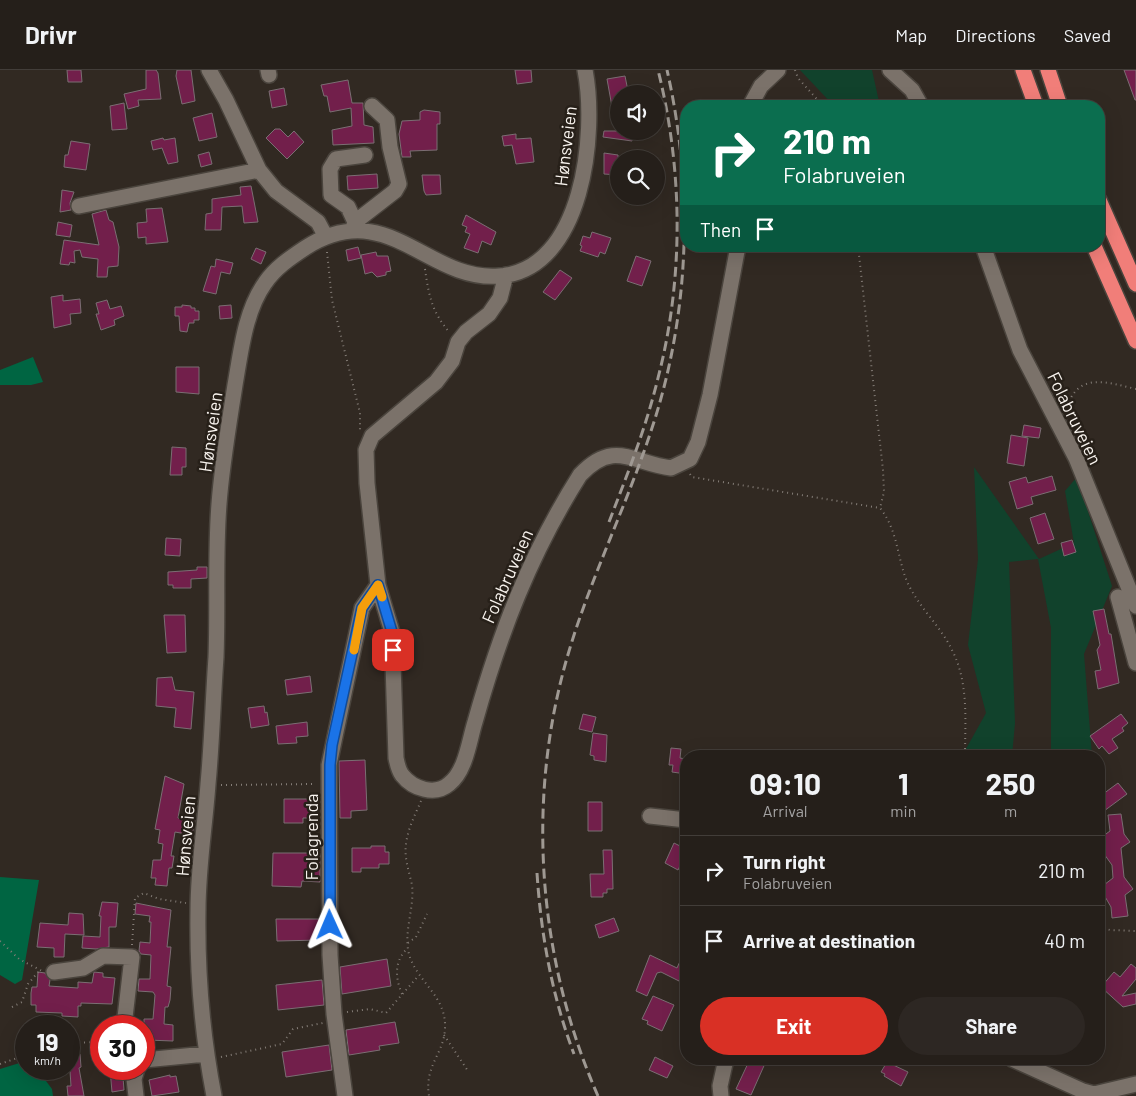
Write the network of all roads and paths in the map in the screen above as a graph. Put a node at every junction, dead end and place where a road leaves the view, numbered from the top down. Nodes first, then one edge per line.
1 (209, 70) edge
2 (585, 70) edge
3 (778, 70) edge
4 (795, 70) edge
5 (890, 70) edge
6 (1024, 70) edge
7 (1048, 70) edge
8 (753, 100) edge
9 (818, 100) edge
10 (918, 100) edge
11 (1034, 100) edge
12 (1058, 100) edge
13 (372, 106) dead end
14 (365, 156) dead end
15 (259, 170) junction
16 (79, 206) dead end
17 (1105, 214) edge
18 (353, 227) junction
19 (326, 237) junction
20 (423, 252) junction
21 (737, 252) edge
22 (859, 252) edge
23 (985, 252) edge
24 (1097, 252) edge
25 (506, 275) junction
26 (1136, 284) edge
27 (1136, 341) edge
28 (458, 342) junction
29 (1136, 389) edge
30 (1066, 411) dead end
31 (360, 432) dead end
32 (681, 465) junction
33 (880, 508) junction
34 (378, 585) junction
35 (1118, 597) dead end
36 (1136, 606) edge
37 (1136, 663) edge
38 (964, 750) edge
39 (329, 784) junction
40 (208, 785) junction
41 (426, 789) junction
42 (650, 816) dead end
43 (680, 819) edge
44 (198, 902) junction
45 (427, 914) dead end
46 (1105, 928) edge
47 (1136, 931) edge
48 (0, 942) edge
49 (407, 944) junction
50 (408, 948) junction
51 (132, 958) junction
52 (46, 972) junction
53 (419, 975) junction
54 (402, 994) junction
55 (12, 1007) dead end
56 (334, 1014) junction
57 (125, 1015) edge
58 (444, 1035) dead end
59 (206, 1054) junction
60 (15, 1059) edge
61 (155, 1059) edge
62 (0, 1064) edge
63 (725, 1065) edge
64 (1025, 1065) edge
65 (468, 1071) dead end
66 (134, 1080) edge
67 (1136, 1084) edge
68 (1094, 1095) edge
69 (136, 1096) edge
70 (214, 1096) edge
71 (345, 1096) edge
72 (429, 1096) edge
73 (721, 1096) edge

1 - 15 street
2 - 25 street, Hønsveien
3 - 8 street
4 - 9 path
5 - 10 street
6 - 11 highway
7 - 12 highway
13 - 18 street
14 - 18 street
15 - 16 street
15 - 19 street
17 - 26 highway
18 - 19 street, Hønsveien
18 - 20 street, Hønsveien
19 - 31 path
19 - 40 street, Hønsveien
20 - 25 street, Hønsveien
20 - 28 path
21 - 32 street
22 - 33 path
23 - 36 street, Folabruveien
24 - 27 highway
25 - 28 street
28 - 34 street
29 - 30 path
32 - 33 path
32 - 41 street, Folabruveien
33 - 38 path
34 - 39 street, Folagrenda
34 - 41 street
35 - 37 street
39 - 40 path
39 - 56 street, Folagrenda
40 - 44 street, Hønsveien
41 - 49 path
42 - 43 street
44 - 51 path
44 - 59 street, Hønsveien
45 - 49 path
46 - 47 path
48 - 52 path
49 - 50 path
50 - 53 path
50 - 54 path
51 - 52 street
51 - 57 street
52 - 55 path
53 - 54 path
53 - 72 path
54 - 56 path
56 - 59 path
56 - 71 street, Folagrenda
58 - 65 path
59 - 61 street
59 - 70 street, Hønsveien
60 - 62 path
63 - 73 street
64 - 68 street
66 - 69 street
67 - 68 street

